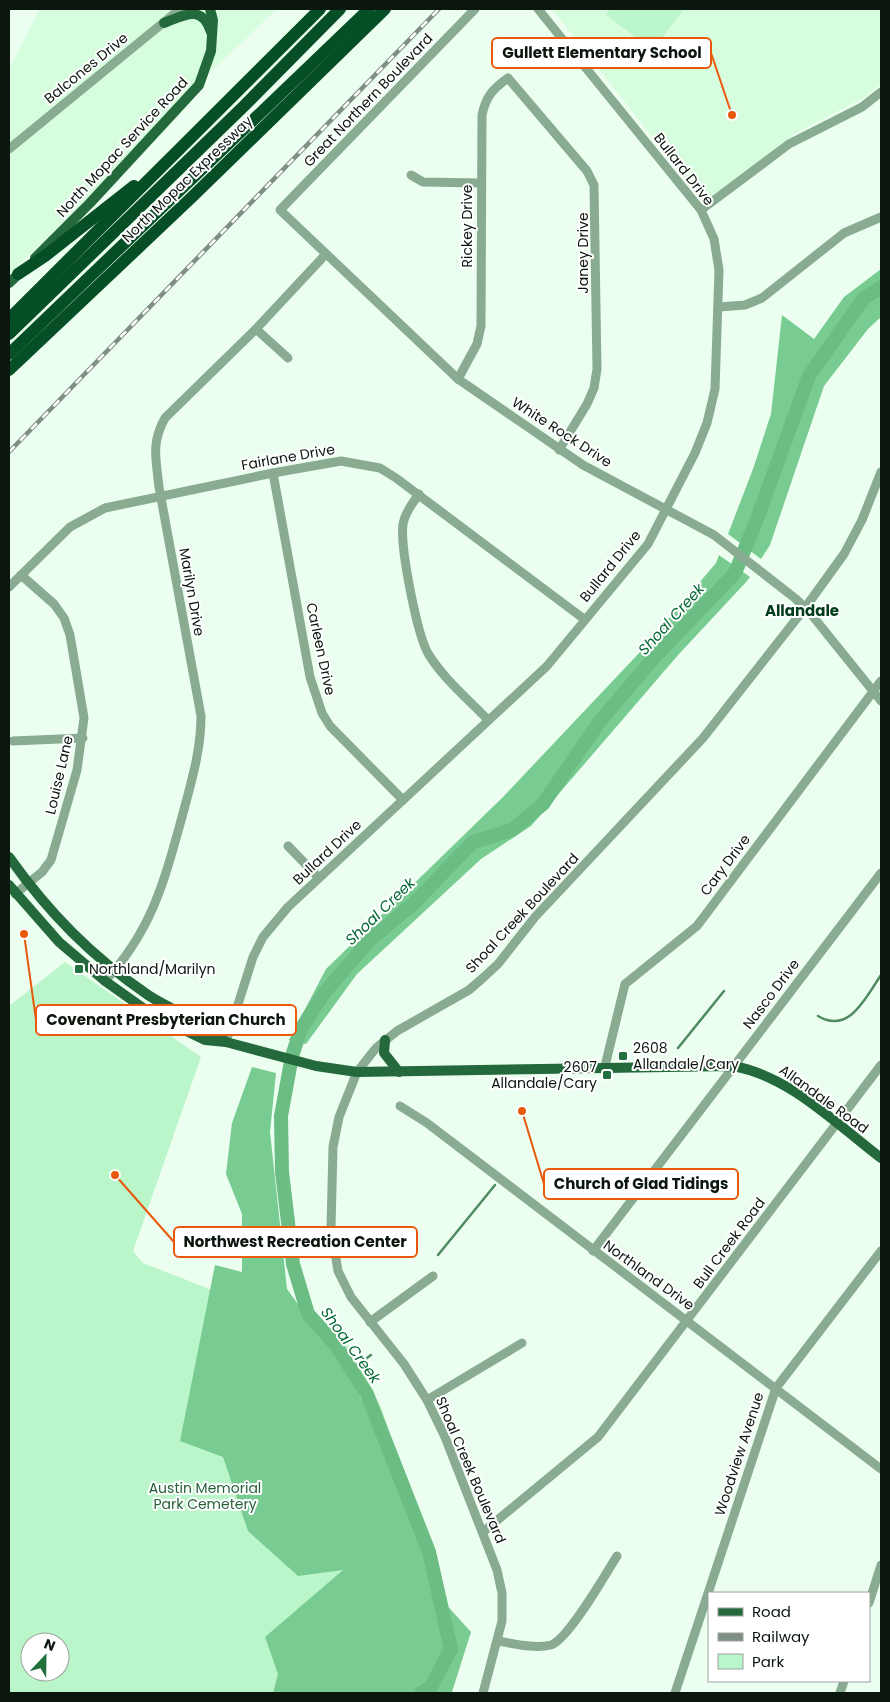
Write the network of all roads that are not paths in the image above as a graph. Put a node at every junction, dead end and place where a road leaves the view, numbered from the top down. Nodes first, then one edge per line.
1 (180, 9) edge
2 (210, 9) edge
3 (320, 9) edge
4 (340, 9) edge
5 (368, 9) edge
6 (385, 9) edge
7 (475, 9) edge
8 (538, 9) edge
9 (164, 23) junction
10 (212, 35) junction
11 (284, 45) junction
12 (508, 78) joint
13 (881, 92) edge
14 (287, 104) junction
15 (9, 149) edge
16 (190, 157) junction
17 (162, 165) junction
18 (412, 175) dead end
19 (188, 182) junction
20 (481, 183) junction
21 (280, 210) joint
22 (701, 210) junction
23 (881, 217) edge
24 (326, 254) junction
25 (14, 278) edge
26 (719, 307) junction
27 (9, 319) edge
28 (256, 329) junction
29 (9, 334) edge
30 (9, 354) edge
31 (288, 358) dead end
32 (9, 370) edge
33 (458, 379) junction
34 (559, 450) junction
35 (881, 472) edge
36 (274, 473) junction
37 (419, 494) junction
38 (161, 497) junction
39 (667, 508) junction
40 (21, 575) junction
41 (9, 587) edge
42 (805, 608) junction
43 (584, 619) junction
44 (881, 680) edge
45 (873, 691) junction
46 (881, 701) edge
47 (488, 720) junction
48 (83, 738) junction
49 (13, 741) dead end
50 (403, 800) junction
51 (288, 846) dead end
52 (9, 857) edge
53 (881, 873) edge
54 (319, 878) junction
55 (29, 884) junction
56 (9, 885) edge
57 (15, 894) junction
58 (114, 971) junction
59 (105, 981) junction
60 (385, 1040) junction
61 (226, 1042) junction
62 (881, 1065) edge
63 (605, 1066) junction
64 (734, 1066) junction
65 (357, 1072) junction
66 (399, 1072) junction
67 (400, 1106) dead end
68 (836, 1124) junction
69 (881, 1158) edge
70 (593, 1251) junction
71 (881, 1251) edge
72 (433, 1276) dead end
73 (688, 1320) junction
74 (370, 1322) junction
75 (522, 1343) dead end
76 (776, 1388) junction
77 (427, 1400) junction
78 (881, 1469) edge
79 (483, 1532) junction
80 (617, 1556) dead end
81 (881, 1565) edge
82 (709, 1592) edge
83 (708, 1595) edge
84 (870, 1600) edge
85 (498, 1641) junction
86 (483, 1693) edge
87 (676, 1693) edge

1 - 9 street, Balcones Drive
2 - 10 main road, North Mopac Service Road
3 - 11 highway, North Mopac Expressway
4 - 16 highway
5 - 19 highway
6 - 14 highway, North Mopac Expressway
7 - 21 street, Great Northern Boulevard
8 - 22 street, Bullard Drive
9 - 10 main road
9 - 15 street, Balcones Drive
10 - 25 main road, North Mopac Service Road
11 - 16 highway
11 - 17 highway, North Mopac Expressway
12 - 20 street, Rickey Drive
12 - 34 street, Janey Drive
13 - 22 street
14 - 19 highway
14 - 32 highway, North Mopac Expressway
16 - 29 highway
17 - 25 highway
17 - 27 highway, North Mopac Expressway
18 - 20 street
19 - 30 highway
20 - 33 street, Rickey Drive
21 - 24 street, White Rock Drive
22 - 26 street, Bullard Drive
23 - 26 street
24 - 28 street, Marilyn Drive
24 - 33 street, White Rock Drive
26 - 39 street, Bullard Drive
28 - 31 street
28 - 38 street, Marilyn Drive
33 - 34 street, White Rock Drive
34 - 39 street, White Rock Drive
35 - 42 street, Shoal Creek Boulevard
36 - 37 street, Fairlane Drive
36 - 38 street, Fairlane Drive
36 - 50 street, Carleen Drive
37 - 43 street, Fairlane Drive
37 - 47 street
38 - 40 street, Fairlane Drive
38 - 58 street, Marilyn Drive
39 - 42 street, White Rock Drive
39 - 43 street, Bullard Drive
40 - 41 street, Fairlane Drive
40 - 48 street, Louise Lane
42 - 45 street, White Rock Drive
42 - 60 street, Shoal Creek Boulevard
43 - 47 street, Bullard Drive
44 - 45 street, Cary Drive
45 - 46 street, White Rock Drive
45 - 63 street, Cary Drive
47 - 50 street, Bullard Drive
48 - 49 street
48 - 55 street, Louise Lane
50 - 54 street, Bullard Drive
51 - 54 street
52 - 55 main road
53 - 64 street, Nasco Drive
54 - 61 street, Bullard Drive
55 - 57 street, Louise Lane
55 - 58 main road
56 - 57 main road
57 - 59 main road
58 - 59 street, Marilyn Drive
58 - 61 main road
59 - 61 main road
60 - 65 street, Shoal Creek Boulevard
60 - 66 main road
61 - 65 main road
62 - 68 street, Bull Creek Road
63 - 64 main road, Allandale Road
63 - 66 main road, Allandale Road
64 - 68 main road, Allandale Road
64 - 70 street, Nasco Drive
65 - 66 main road, Allandale Road
65 - 74 street, Shoal Creek Boulevard
67 - 70 street, Northland Drive
68 - 69 main road, Allandale Road
68 - 73 street, Bull Creek Road
70 - 73 street, Northland Drive
71 - 76 street, Woodview Avenue
72 - 74 street
73 - 76 street, Northland Drive
73 - 79 street, Bull Creek Road
74 - 77 street, Shoal Creek Boulevard
75 - 77 street
76 - 78 street, Northland Drive
76 - 82 street, Woodview Avenue
77 - 79 street, Shoal Creek Boulevard
79 - 85 street, Shoal Creek Boulevard
80 - 85 street
81 - 84 street
83 - 87 street, Woodview Avenue
85 - 86 street, Shoal Creek Boulevard

